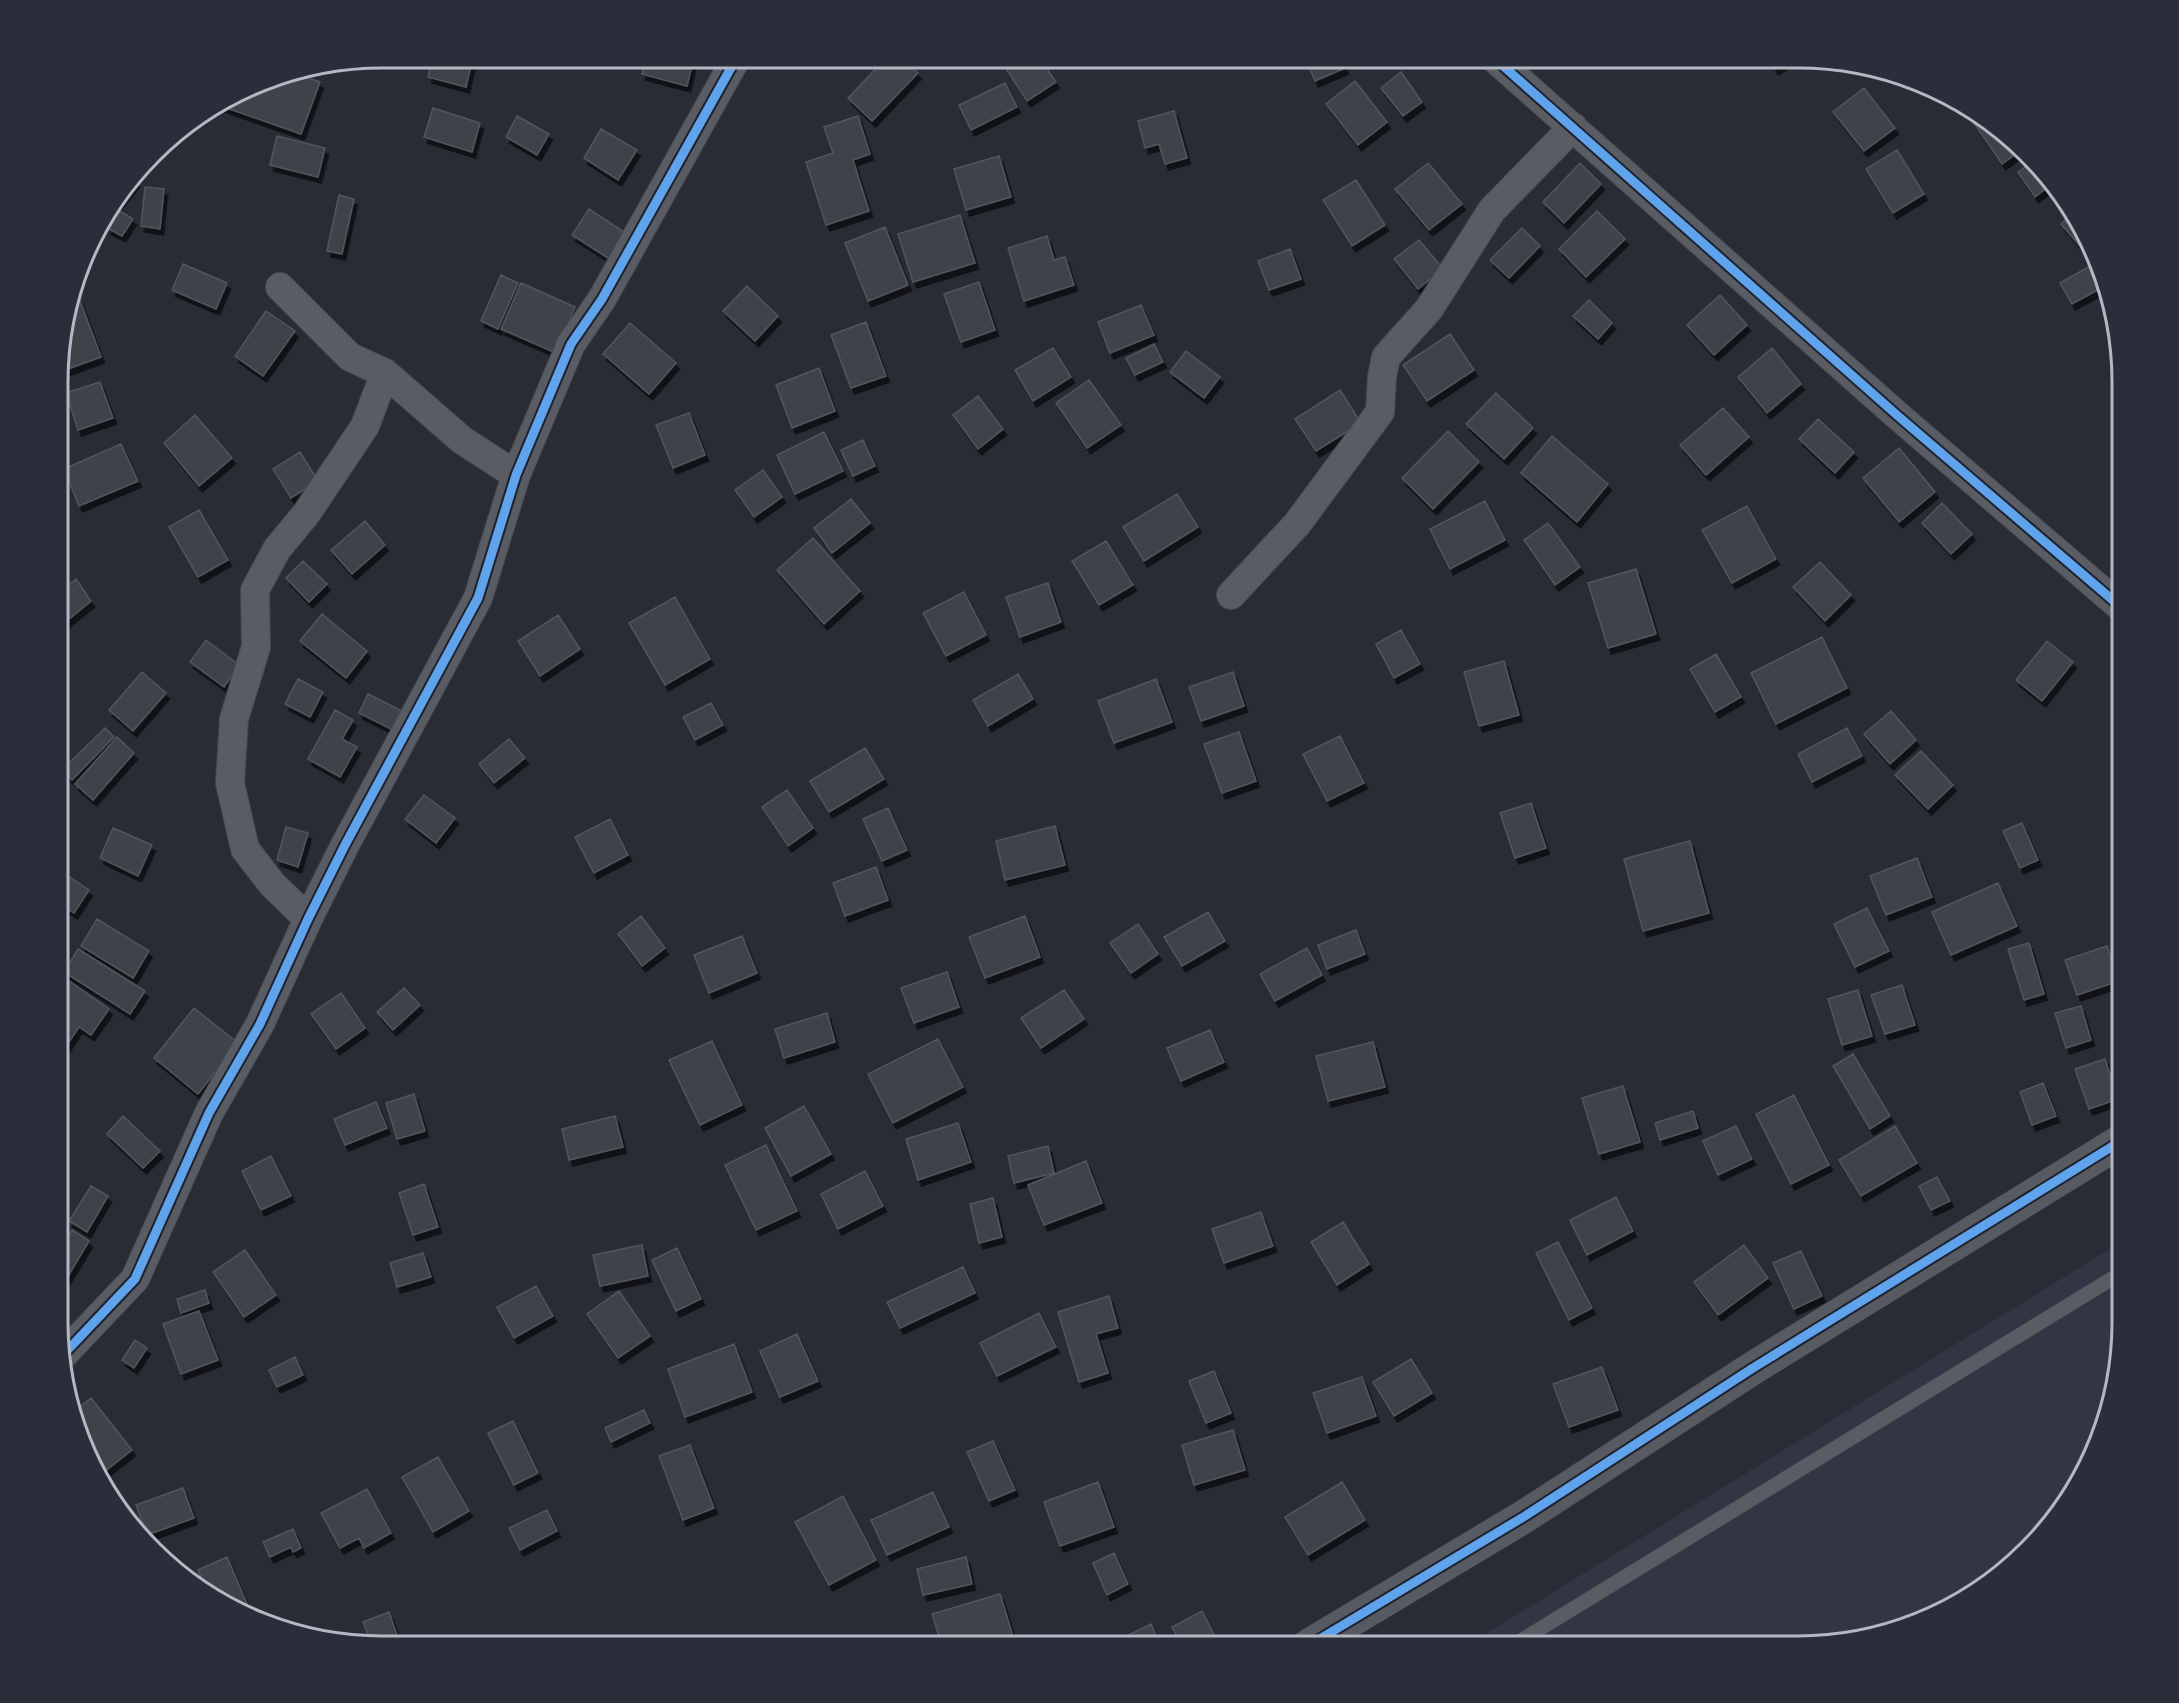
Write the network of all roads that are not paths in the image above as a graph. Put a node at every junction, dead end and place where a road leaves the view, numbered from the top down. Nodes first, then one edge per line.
1 (730, 68) edge
2 (1506, 68) edge
3 (1573, 127) junction
4 (280, 287) dead end
5 (385, 373) junction
6 (516, 475) junction
7 (1231, 596) dead end
8 (2112, 599) edge
9 (308, 919) junction
10 (2112, 1147) edge
11 (2112, 1279) edge
12 (69, 1350) edge
13 (1325, 1636) edge
14 (1528, 1636) edge

1 - 6 street
2 - 3 street
3 - 7 street
3 - 8 street
4 - 5 street
5 - 6 street
5 - 9 street
6 - 9 street
9 - 12 street
10 - 13 street
11 - 14 lane

